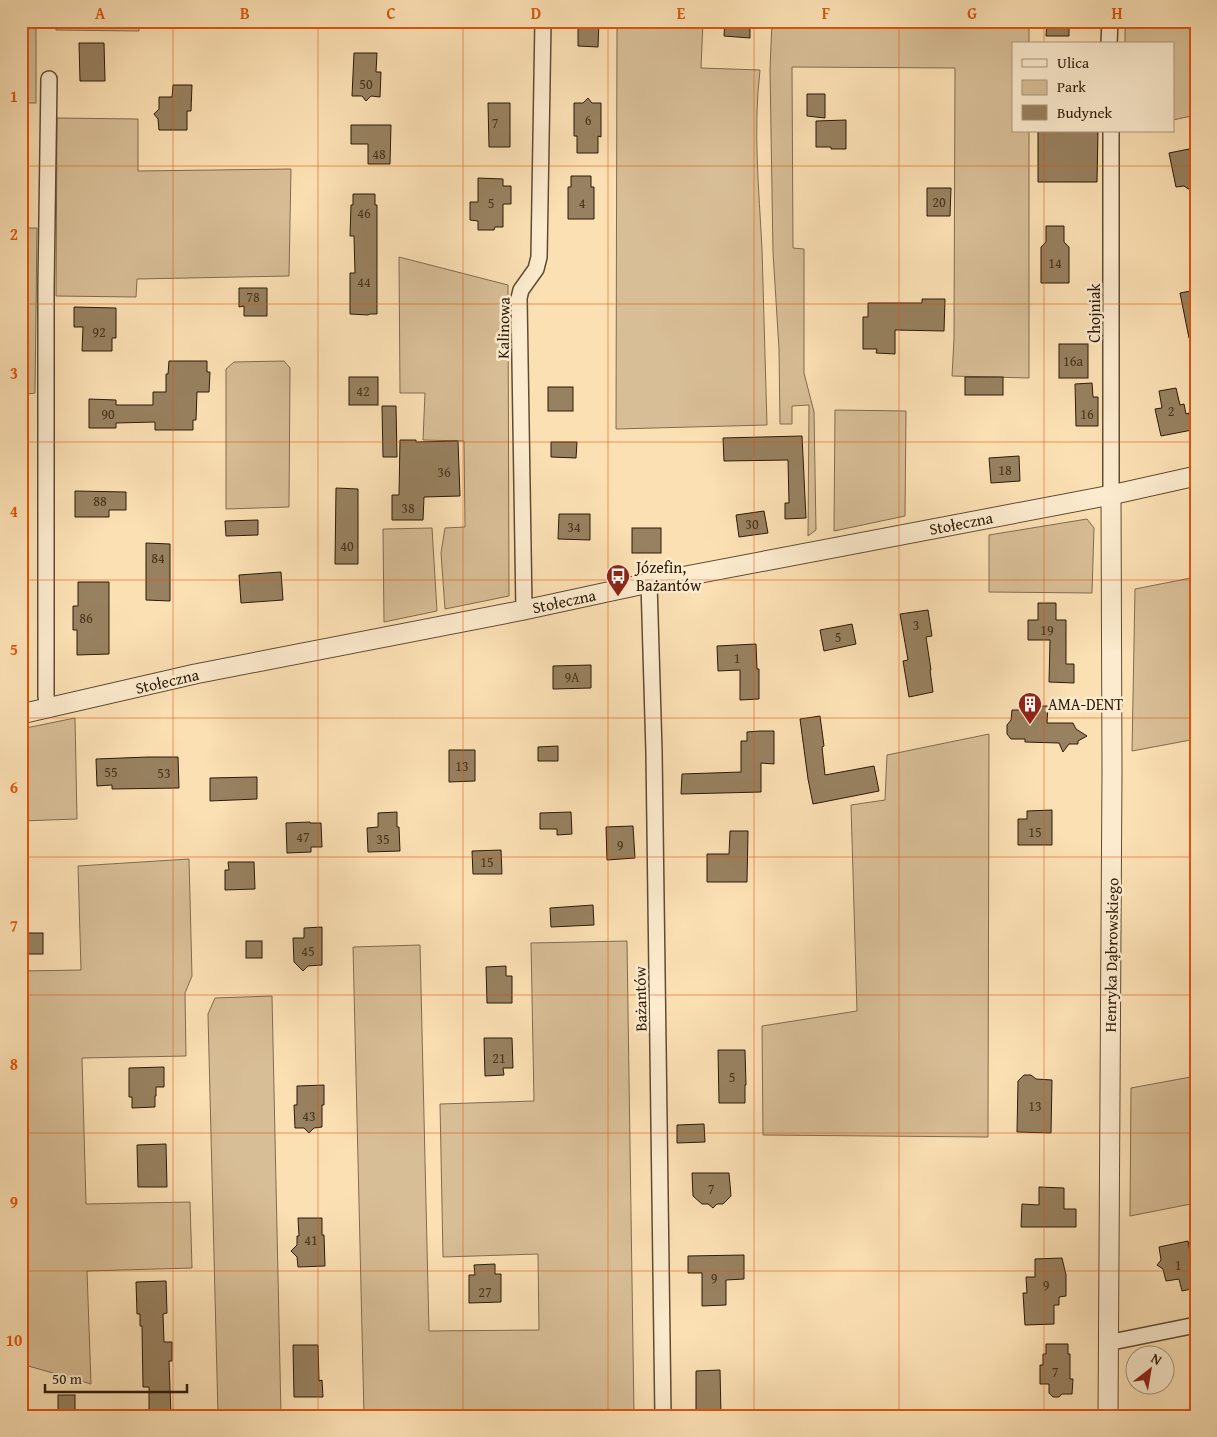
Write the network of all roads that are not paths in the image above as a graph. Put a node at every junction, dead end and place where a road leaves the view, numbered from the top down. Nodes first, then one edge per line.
1 (543, 21) edge
2 (1110, 21) edge
3 (1109, 42) edge
4 (49, 79) dead end
5 (1111, 132) edge
6 (1196, 476) edge
7 (1111, 495) junction
8 (649, 582) junction
9 (524, 610) junction
10 (48, 708) junction
11 (21, 714) edge
12 (1196, 1325) edge
13 (1107, 1343) junction
14 (663, 1416) edge
15 (1108, 1416) edge

1 - 9 street, Kalinowa
2 - 3 street
4 - 10 street
5 - 7 street, Chojniak
6 - 7 street, Stołeczna
7 - 8 street, Stołeczna
7 - 13 street, Henryka Dąbrowskiego
8 - 9 street, Stołeczna
8 - 14 street, Bażantów
9 - 10 street, Stołeczna
10 - 11 street, Stołeczna
12 - 13 street
13 - 15 street, Henryka Dąbrowskiego

